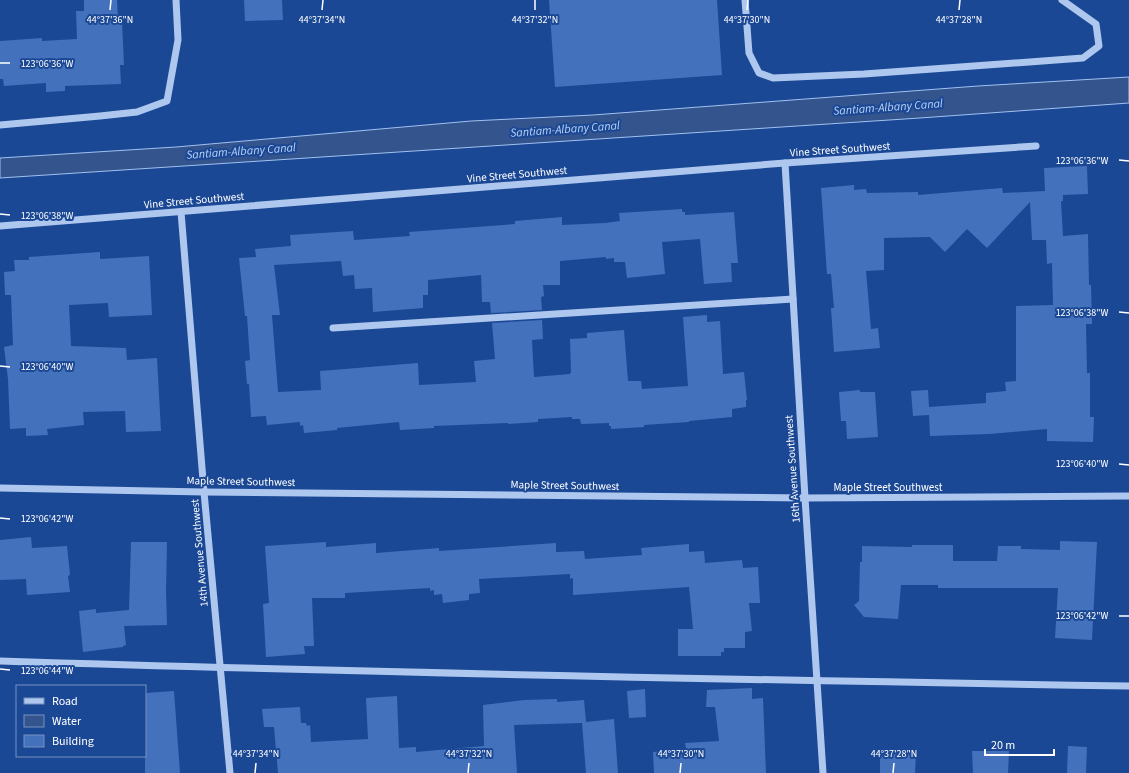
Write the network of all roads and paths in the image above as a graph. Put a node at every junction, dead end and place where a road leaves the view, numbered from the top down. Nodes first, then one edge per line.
1 (176, 0) edge
2 (745, 0) edge
3 (1062, 0) edge
4 (0, 125) edge
5 (1036, 146) dead end
6 (785, 164) junction
7 (182, 212) junction
8 (0, 226) edge
9 (793, 299) junction
10 (333, 328) dead end
11 (0, 488) edge
12 (204, 492) junction
13 (1129, 496) edge
14 (805, 498) junction
15 (0, 662) edge
16 (221, 668) junction
17 (818, 681) junction
18 (1129, 686) edge
19 (230, 773) edge
20 (823, 773) edge

1 - 4 street
2 - 3 street
5 - 6 street, Vine Street Southwest
6 - 7 street, Vine Street Southwest
6 - 9 street, 16th Avenue Southwest
7 - 8 street, Vine Street Southwest
7 - 12 street, 14th Avenue Southwest
9 - 10 street
9 - 14 street, 16th Avenue Southwest
11 - 12 street, Maple Street Southwest
12 - 14 street, Maple Street Southwest
12 - 16 street, 14th Avenue Southwest
13 - 14 street, Maple Street Southwest
14 - 17 street, 16th Avenue Southwest
15 - 16 street
16 - 17 street
16 - 19 street, 14th Avenue Southwest
17 - 18 street
17 - 20 street, 16th Avenue Southwest

